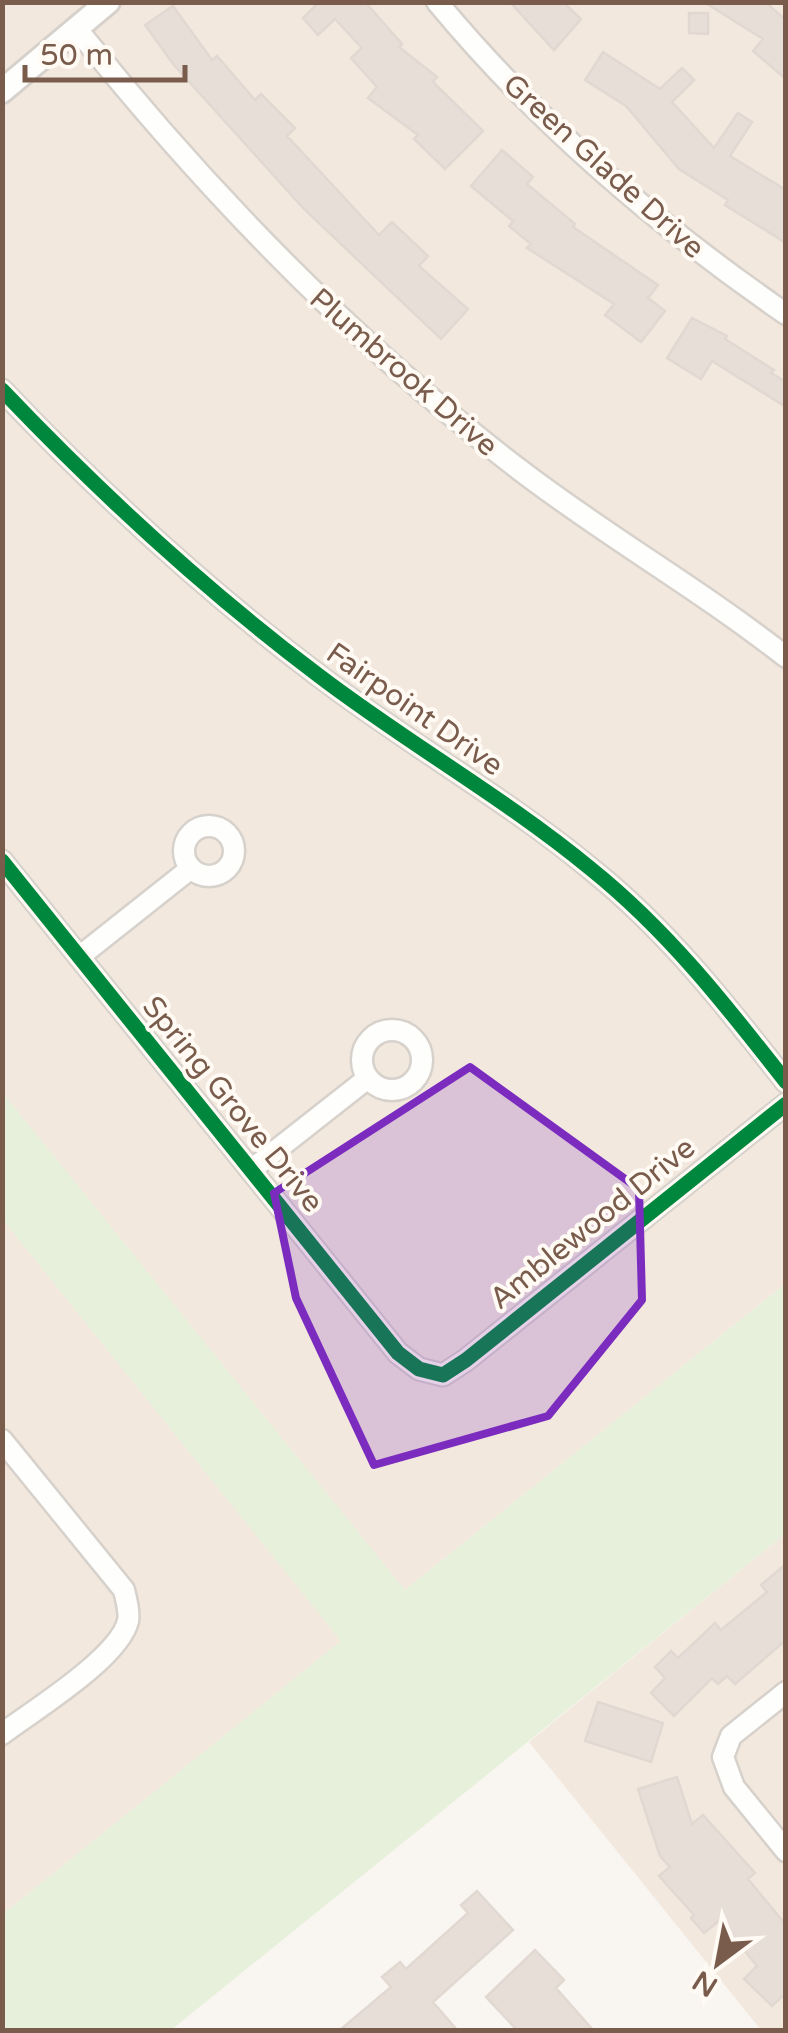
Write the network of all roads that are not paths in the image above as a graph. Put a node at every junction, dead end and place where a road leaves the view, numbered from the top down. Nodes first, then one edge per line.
1 (108, 2) edge
2 (437, 2) edge
3 (76, 28) junction
4 (2, 91) edge
5 (786, 314) edge
6 (2, 390) edge
7 (786, 657) edge
8 (2, 861) edge
9 (190, 868) dead end
10 (80, 957) junction
11 (368, 1078) dead end
12 (786, 1082) edge
13 (786, 1104) edge
14 (251, 1170) junction
15 (430, 1372) joint
16 (2, 1440) edge
17 (786, 1692) edge
18 (2, 1734) edge
19 (786, 1851) edge

1 - 3 street
2 - 5 street, Green Glade Drive
3 - 4 street
3 - 7 street, Plumbrook Drive
6 - 12 street, Fairpoint Drive
8 - 10 street, Spring Grove Drive
9 - 10 street
10 - 14 street, Spring Grove Drive
11 - 14 street
13 - 15 street, Amblewood Drive
14 - 15 street, Spring Grove Drive
16 - 18 street
17 - 19 street

